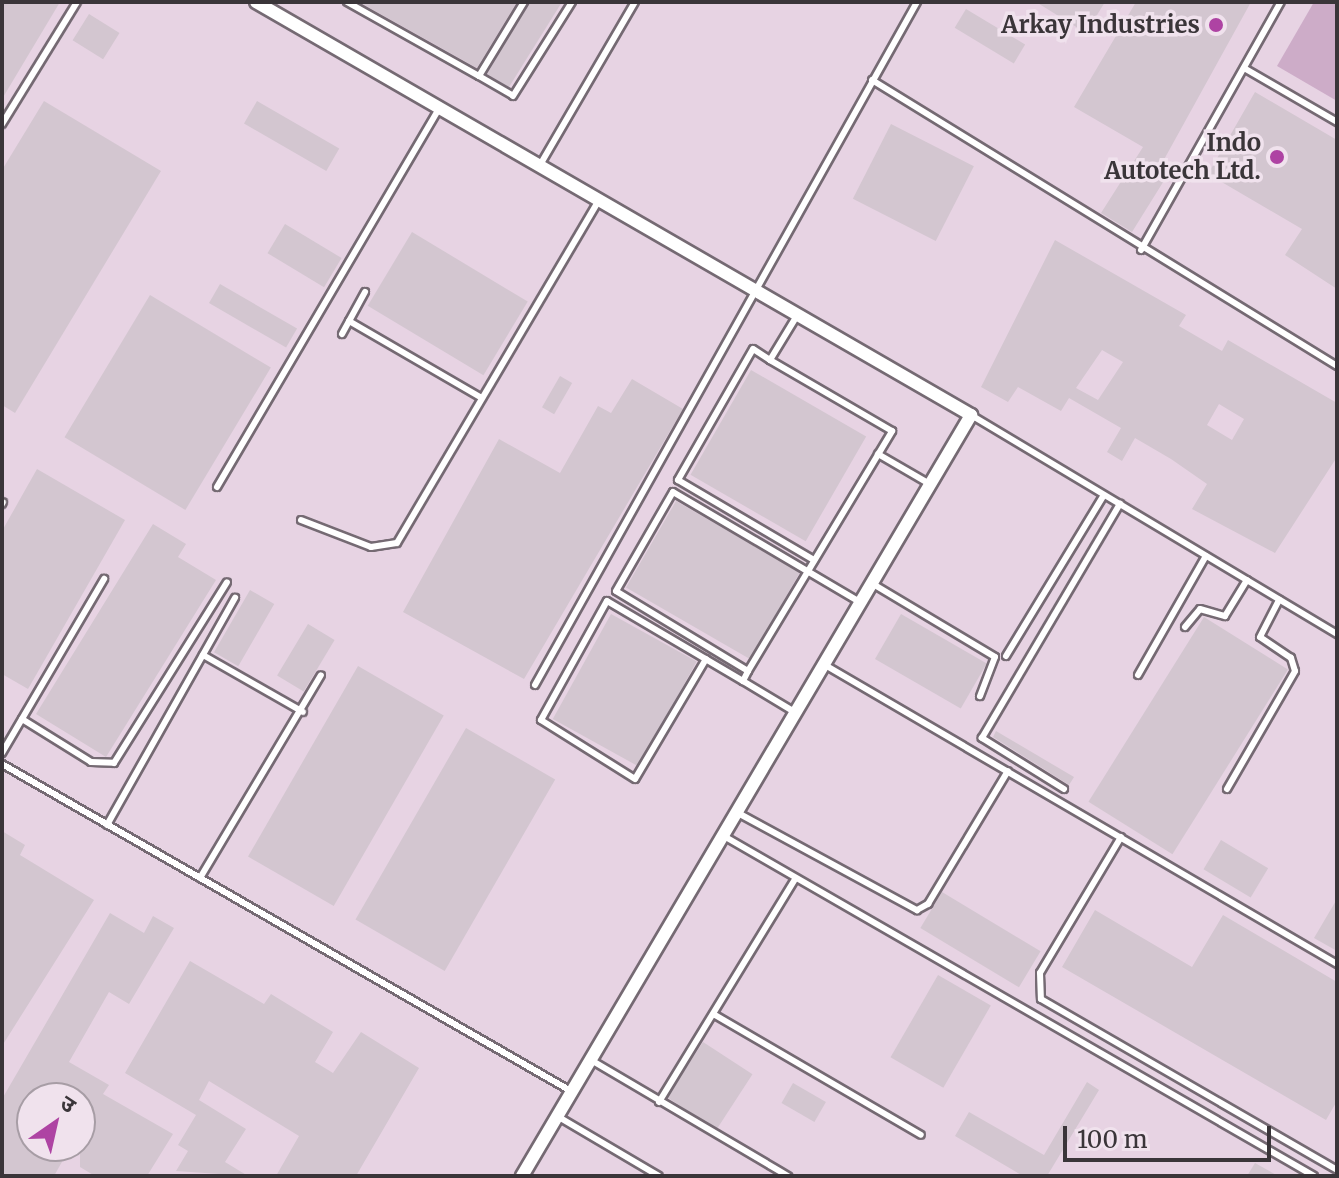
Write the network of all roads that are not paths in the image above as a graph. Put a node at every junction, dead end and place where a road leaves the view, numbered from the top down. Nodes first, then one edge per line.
1 (77, 2) edge
2 (256, 2) edge
3 (347, 2) edge
4 (524, 2) edge
5 (572, 2) edge
6 (917, 2) edge
7 (1281, 2) edge
8 (632, 3) edge
9 (1244, 68) junction
10 (479, 76) junction
11 (872, 80) junction
12 (439, 109) junction
13 (1337, 122) edge
14 (2, 124) edge
15 (540, 166) junction
16 (600, 199) junction
17 (1141, 250) junction
18 (758, 290) junction
19 (365, 292) dead end
20 (798, 314) junction
21 (349, 321) junction
22 (342, 334) dead end
23 (770, 360) junction
24 (1337, 366) edge
25 (480, 397) junction
26 (971, 415) junction
27 (878, 454) junction
28 (928, 483) junction
29 (217, 487) dead end
30 (1104, 495) junction
31 (1120, 504) junction
32 (301, 520) dead end
33 (1206, 556) junction
34 (814, 560) junction
35 (807, 571) junction
36 (104, 579) dead end
37 (1247, 580) junction
38 (227, 582) dead end
39 (870, 582) junction
40 (235, 598) dead end
41 (1279, 600) junction
42 (858, 601) junction
43 (1185, 627) dead end
44 (1337, 634) edge
45 (203, 655) junction
46 (1006, 656) dead end
47 (706, 659) junction
48 (822, 663) junction
49 (748, 671) junction
50 (321, 675) dead end
51 (1138, 675) dead end
52 (743, 681) junction
53 (535, 685) dead end
54 (980, 696) dead end
55 (793, 711) junction
56 (303, 712) junction
57 (22, 719) junction
58 (2, 753) edge
59 (2, 764) edge
60 (1008, 771) junction
61 (1064, 789) dead end
62 (1227, 789) dead end
63 (736, 812) junction
64 (107, 825) junction
65 (722, 835) junction
66 (1121, 837) junction
67 (200, 878) junction
68 (795, 879) junction
69 (1337, 964) edge
70 (715, 1015) junction
71 (590, 1060) junction
72 (571, 1091) junction
73 (659, 1102) junction
74 (557, 1116) junction
75 (921, 1135) dead end
76 (1337, 1170) edge
77 (522, 1176) edge
78 (659, 1176) edge
79 (788, 1176) edge
80 (1314, 1176) edge

1 - 14 lane
2 - 12 street
3 - 10 lane
4 - 10 lane
5 - 10 lane
6 - 11 lane
7 - 9 lane
8 - 15 lane
9 - 13 lane
9 - 17 lane
11 - 17 lane
11 - 18 lane
12 - 15 street
12 - 29 lane
15 - 16 street
16 - 18 street
16 - 25 lane
17 - 24 lane
18 - 20 street
18 - 53 lane
19 - 21 lane
20 - 23 lane
20 - 26 street
21 - 22 lane
21 - 25 lane
23 - 27 lane
23 - 34 lane
25 - 32 lane
26 - 28 street
26 - 30 lane
27 - 28 lane
27 - 34 lane
28 - 39 street
30 - 31 lane
30 - 46 lane
31 - 33 lane
31 - 61 lane
33 - 37 lane
33 - 51 lane
34 - 35 lane
35 - 42 lane
35 - 49 lane
35 - 49 lane
36 - 57 lane
37 - 41 lane
37 - 43 lane
38 - 57 lane
39 - 42 street
39 - 54 lane
40 - 45 lane
41 - 44 lane
41 - 62 lane
42 - 48 street
45 - 56 lane
45 - 64 lane
47 - 47 lane
47 - 52 lane
48 - 55 street
48 - 60 lane
49 - 52 lane
50 - 56 lane
52 - 55 lane
55 - 63 street
56 - 67 lane
57 - 58 lane
59 - 64 lane
60 - 63 lane
60 - 66 lane
63 - 65 street
64 - 67 lane
65 - 68 lane
65 - 71 street
66 - 69 lane
66 - 76 lane
67 - 72 lane
68 - 70 lane
68 - 80 lane
70 - 73 lane
70 - 75 lane
71 - 72 street
71 - 73 lane
72 - 74 street
73 - 79 lane
74 - 77 street
74 - 78 lane

